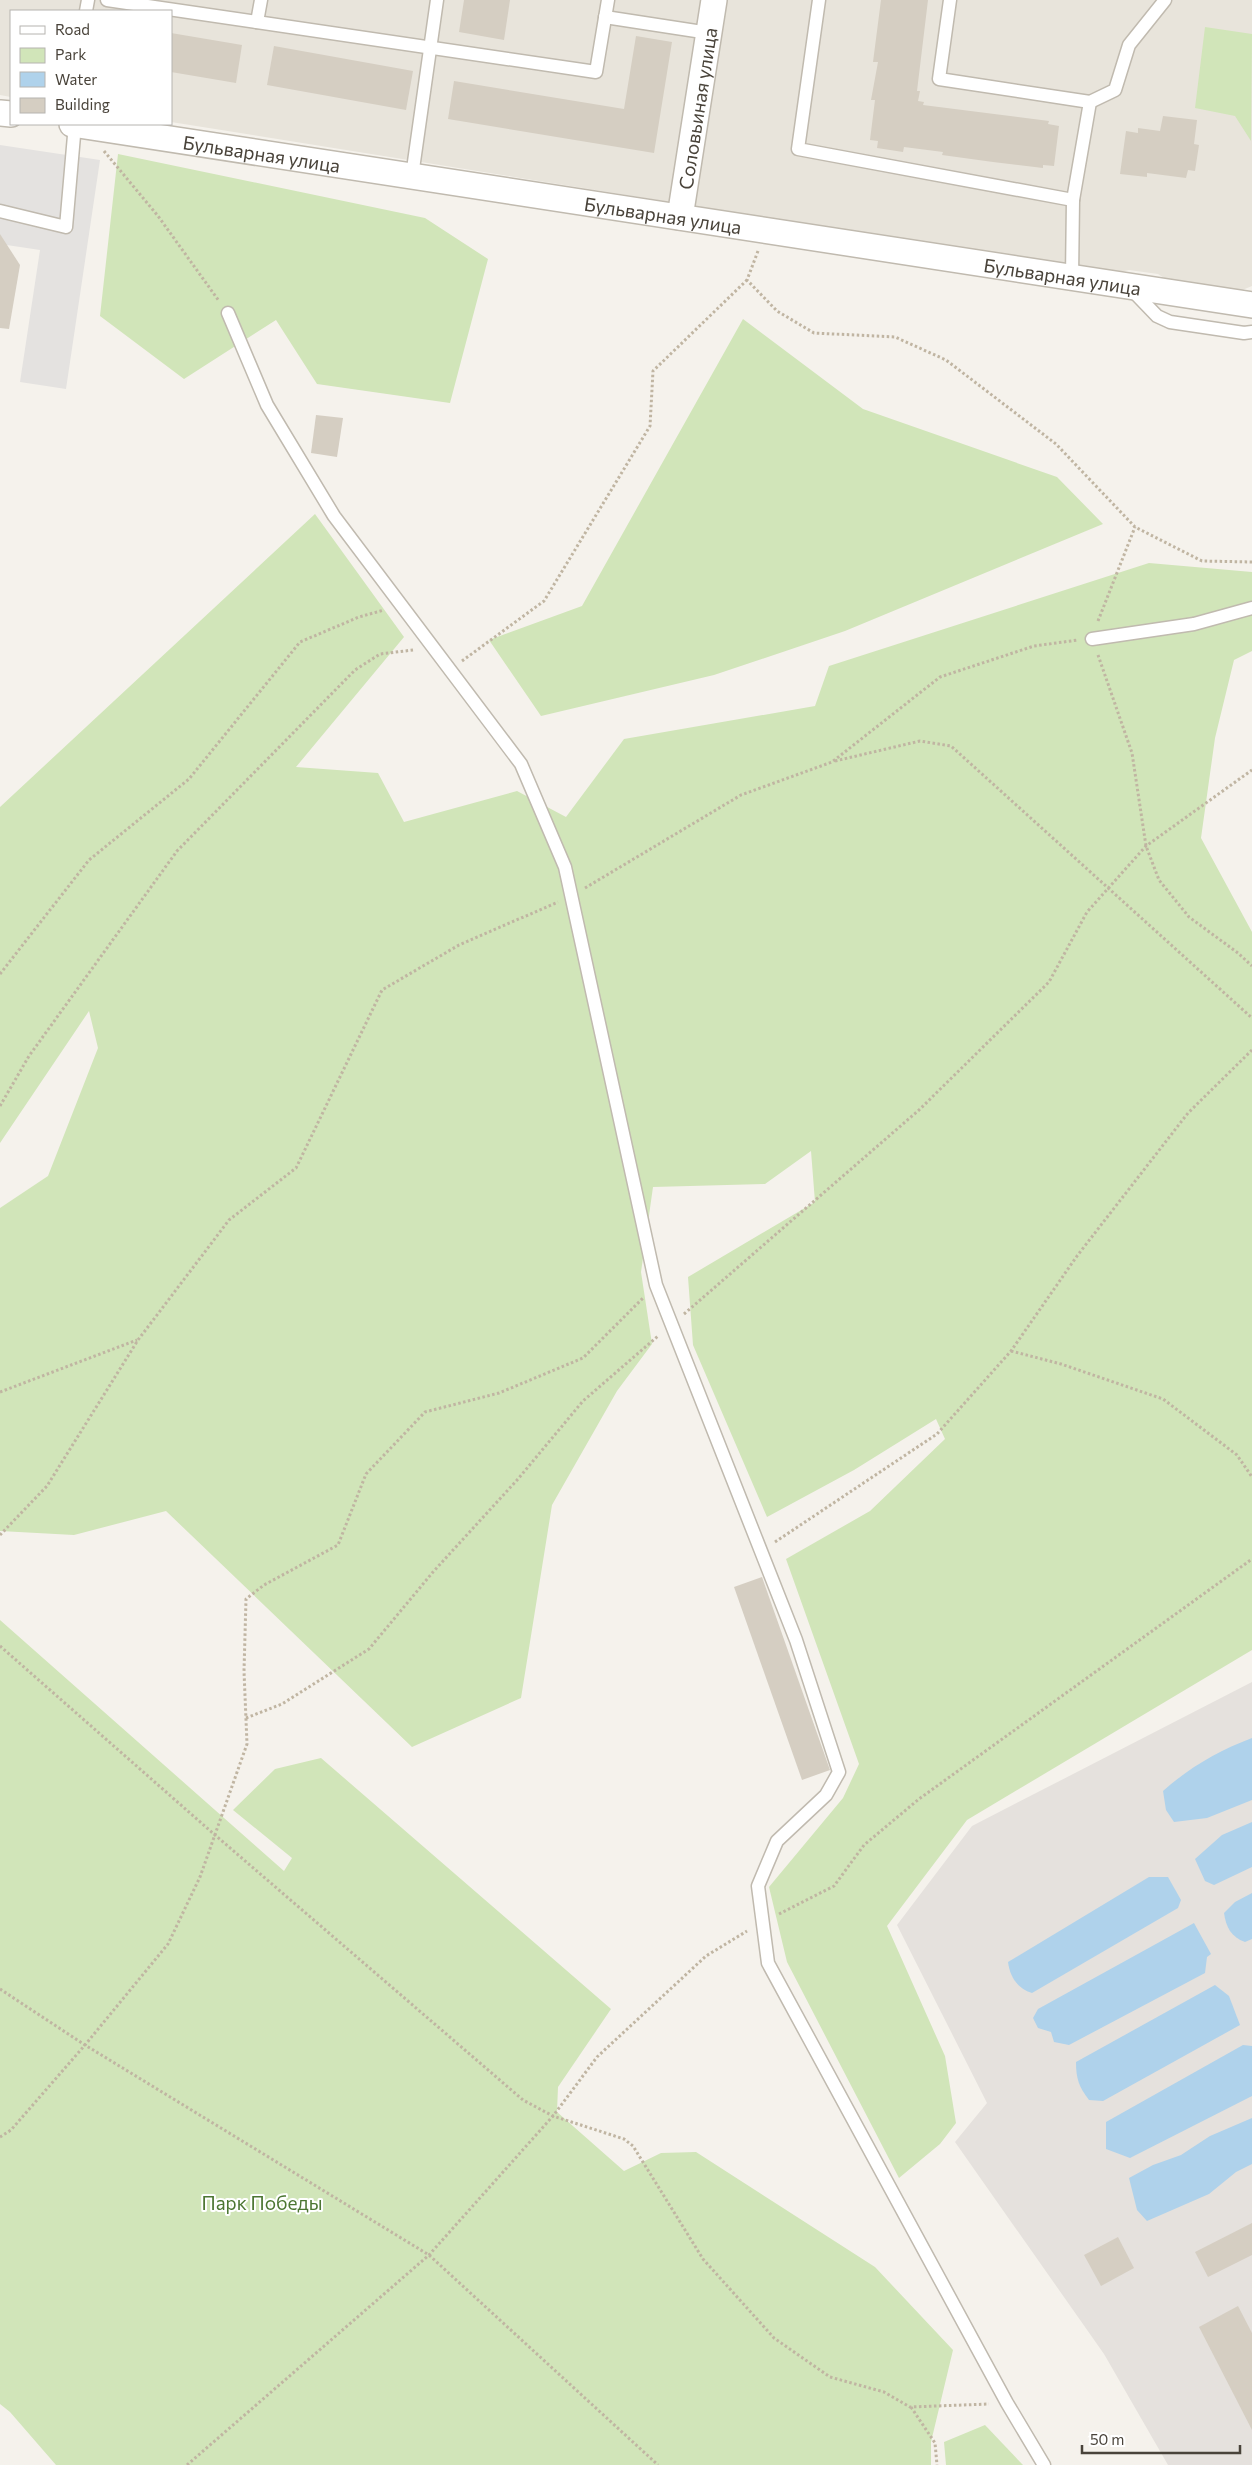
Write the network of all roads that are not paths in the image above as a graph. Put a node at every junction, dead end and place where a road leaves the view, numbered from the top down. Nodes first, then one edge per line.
1 (107, 0) edge
2 (261, 0) edge
3 (438, 0) edge
4 (608, 0) edge
5 (714, 0) edge
6 (819, 0) edge
7 (950, 0) edge
8 (1165, 0) edge
9 (605, 17) junction
10 (257, 22) junction
11 (709, 33) junction
12 (431, 47) junction
13 (1090, 102) junction
14 (74, 125) edge
15 (80, 125) edge
16 (412, 176) junction
17 (1074, 200) junction
18 (0, 211) edge
19 (680, 218) junction
20 (1072, 278) junction
21 (1130, 288) junction
22 (1252, 305) edge
23 (228, 313) road end
24 (1252, 332) edge
25 (1252, 608) edge
26 (1092, 638) road end
27 (1044, 2465) edge

1 - 10 lane
2 - 10 lane
3 - 12 lane
4 - 9 lane
5 - 11 street, Соловьиная улица
6 - 17 lane
7 - 13 lane
8 - 13 lane
9 - 11 lane
9 - 12 lane
10 - 12 lane
11 - 19 street, Соловьиная улица
12 - 16 lane
13 - 17 lane
14 - 18 lane
15 - 16 street, Бульварная улица
16 - 19 street, Бульварная улица
17 - 20 lane
19 - 20 street, Бульварная улица
20 - 21 street, Бульварная улица
21 - 22 street, Бульварная улица
21 - 24 lane
23 - 27 lane
25 - 26 lane

